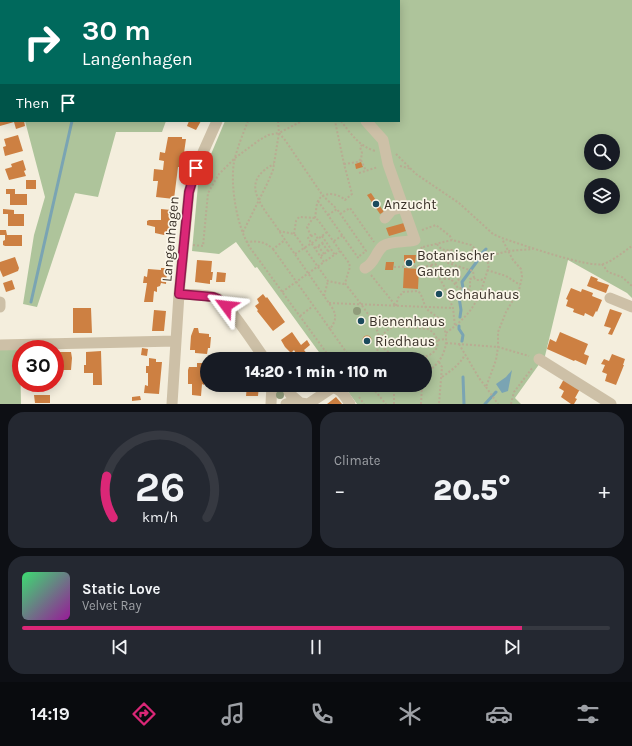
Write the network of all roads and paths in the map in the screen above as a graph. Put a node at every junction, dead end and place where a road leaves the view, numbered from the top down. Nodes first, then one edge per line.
1 (217, 122) edge
2 (248, 122) edge
3 (278, 122) edge
4 (300, 122) edge
5 (335, 122) edge
6 (342, 122) edge
7 (367, 122) edge
8 (279, 133) junction
9 (362, 145) junction
10 (390, 152) junction
11 (235, 158) junction
12 (361, 159) junction
13 (274, 164) junction
14 (344, 164) junction
15 (378, 167) dead end
16 (360, 168) dead end
17 (366, 171) junction
18 (323, 196) junction
19 (258, 201) junction
20 (318, 201) junction
21 (404, 207) junction
22 (337, 209) junction
23 (340, 214) junction
24 (328, 215) junction
25 (314, 218) junction
26 (385, 218) dead end
27 (279, 231) junction
28 (327, 232) junction
29 (413, 232) junction
30 (242, 233) junction
31 (294, 234) junction
32 (342, 235) junction
33 (311, 236) junction
34 (322, 236) junction
35 (502, 238) junction
36 (317, 239) junction
37 (286, 240) junction
38 (452, 240) junction
39 (325, 241) junction
40 (246, 242) junction
41 (334, 242) junction
42 (312, 243) junction
43 (184, 244) junction
44 (375, 244) dead end
45 (437, 244) junction
46 (320, 245) junction
47 (632, 246) edge
48 (304, 248) junction
49 (315, 248) junction
50 (371, 248) dead end
51 (474, 248) junction
52 (534, 248) junction
53 (331, 249) junction
54 (273, 250) junction
55 (340, 251) junction
56 (366, 251) junction
57 (446, 251) junction
58 (508, 251) junction
59 (326, 253) junction
60 (295, 254) junction
61 (335, 255) junction
62 (426, 255) junction
63 (321, 256) junction
64 (358, 257) junction
65 (484, 257) junction
66 (330, 258) junction
67 (324, 262) junction
68 (602, 264) junction
69 (432, 265) junction
70 (453, 265) junction
71 (318, 267) junction
72 (365, 268) junction
73 (394, 268) dead end
74 (450, 268) junction
75 (487, 270) junction
76 (446, 272) junction
77 (308, 273) junction
78 (474, 278) junction
79 (485, 278) junction
80 (444, 279) junction
81 (328, 280) junction
82 (441, 281) junction
83 (296, 282) junction
84 (345, 283) junction
85 (455, 284) junction
86 (520, 285) junction
87 (632, 286) edge
88 (469, 291) junction
89 (282, 292) junction
90 (179, 294) junction
91 (324, 296) junction
92 (478, 298) junction
93 (610, 298) dead end
94 (0, 302) edge
95 (328, 303) junction
96 (360, 304) junction
97 (313, 306) junction
98 (396, 306) junction
99 (0, 307) edge
100 (632, 307) edge
101 (426, 308) junction
102 (453, 308) junction
103 (300, 316) junction
104 (455, 326) junction
105 (330, 330) junction
106 (446, 333) junction
107 (446, 339) junction
108 (380, 340) junction
109 (438, 340) junction
110 (176, 341) junction
111 (446, 343) junction
112 (460, 344) junction
113 (0, 345) edge
114 (498, 347) junction
115 (261, 352) edge
116 (326, 352) edge
117 (346, 352) edge
118 (376, 352) edge
119 (388, 352) edge
120 (432, 354) edge
121 (465, 355) junction
122 (539, 358) junction
123 (439, 362) junction
124 (432, 369) edge
125 (441, 377) junction
126 (487, 388) junction
127 (272, 392) edge
128 (289, 392) edge
129 (376, 392) edge
130 (394, 392) edge
131 (422, 392) edge
132 (299, 402) junction
133 (172, 404) edge
134 (271, 404) edge
135 (286, 404) edge
136 (350, 404) edge
137 (386, 404) edge
138 (394, 404) edge
139 (422, 404) edge
140 (439, 404) edge
141 (498, 404) edge
142 (511, 404) edge
143 (611, 404) edge

1 - 43 street, Langenhagen
2 - 11 path
3 - 8 path
4 - 8 path
5 - 14 path
6 - 9 path
7 - 10 street
8 - 11 path
8 - 13 path
8 - 18 path
9 - 10 path
9 - 12 path
10 - 21 street
10 - 35 path
11 - 30 path
11 - 43 path
12 - 14 path
12 - 17 path
13 - 19 path
13 - 19 path
14 - 18 path
15 - 17 path
16 - 17 path
18 - 20 path
18 - 22 path
19 - 27 path
19 - 30 path
20 - 24 path
20 - 25 path
21 - 26 street
21 - 29 street
22 - 23 path
22 - 24 path
23 - 44 path
23 - 56 path
24 - 32 path
25 - 28 path
25 - 31 path
25 - 33 path
27 - 31 path
27 - 37 path
28 - 34 path
28 - 41 path
29 - 38 path
29 - 72 street
30 - 40 path
31 - 48 path
32 - 41 path
32 - 64 path
33 - 36 path
33 - 42 path
34 - 36 path
34 - 39 path
35 - 52 path
35 - 58 path
36 - 42 path
36 - 46 path
37 - 54 path
37 - 60 path
38 - 45 path
38 - 51 path
39 - 46 path
39 - 53 path
40 - 54 path
40 - 89 path
41 - 55 path
42 - 48 path
42 - 49 path
43 - 90 street, Langenhagen
45 - 57 path
45 - 62 path
46 - 49 path
46 - 59 path
46 - 59 path
47 - 68 path
48 - 60 path
48 - 71 path
49 - 63 path
50 - 56 path
51 - 57 path
51 - 65 path
52 - 58 path
52 - 68 path
53 - 59 path
53 - 61 path
54 - 83 path
55 - 61 path
55 - 84 path
56 - 64 path
57 - 70 path
58 - 65 path
58 - 86 path
59 - 63 path
59 - 66 path
60 - 77 path
61 - 66 path
62 - 69 path
62 - 70 path
63 - 67 path
64 - 72 path
65 - 75 path
66 - 67 path
67 - 71 path
68 - 87 path
69 - 73 path
69 - 76 path
69 - 82 path
70 - 74 path
70 - 78 path
71 - 77 path
71 - 81 path
72 - 98 path
74 - 76 path
74 - 85 path
75 - 79 path
75 - 86 path
76 - 80 path
77 - 83 path
77 - 91 path
78 - 79 path
78 - 88 path
79 - 92 path
80 - 82 path
80 - 85 path
81 - 84 path
81 - 91 path
82 - 102 path
83 - 89 path
83 - 97 path
84 - 96 path
85 - 88 path
86 - 114 path
88 - 92 path
89 - 103 path
90 - 110 street, Langenhagen
90 - 115 street
91 - 95 path
92 - 104 path
93 - 100 street
94 - 99 street
95 - 96 path
95 - 105 path
96 - 98 path
96 - 108 path
97 - 103 path
97 - 105 path
98 - 101 path
98 - 101 path
101 - 102 path
101 - 106 path
102 - 104 path
103 - 116 path
104 - 106 path
105 - 117 path
106 - 107 path
107 - 109 path
107 - 111 path
108 - 109 path
108 - 118 path
108 - 119 path
109 - 120 path
110 - 113 street
110 - 133 street, Langenhagen
111 - 112 path
111 - 123 path
112 - 114 path
112 - 121 path
114 - 122 path
114 - 126 path
121 - 125 path
121 - 126 path
122 - 142 path
122 - 143 street
123 - 124 path
123 - 125 path
125 - 140 path
126 - 141 path
127 - 134 street
128 - 132 street
129 - 137 path
130 - 138 path
131 - 139 path
132 - 135 street
132 - 136 street

